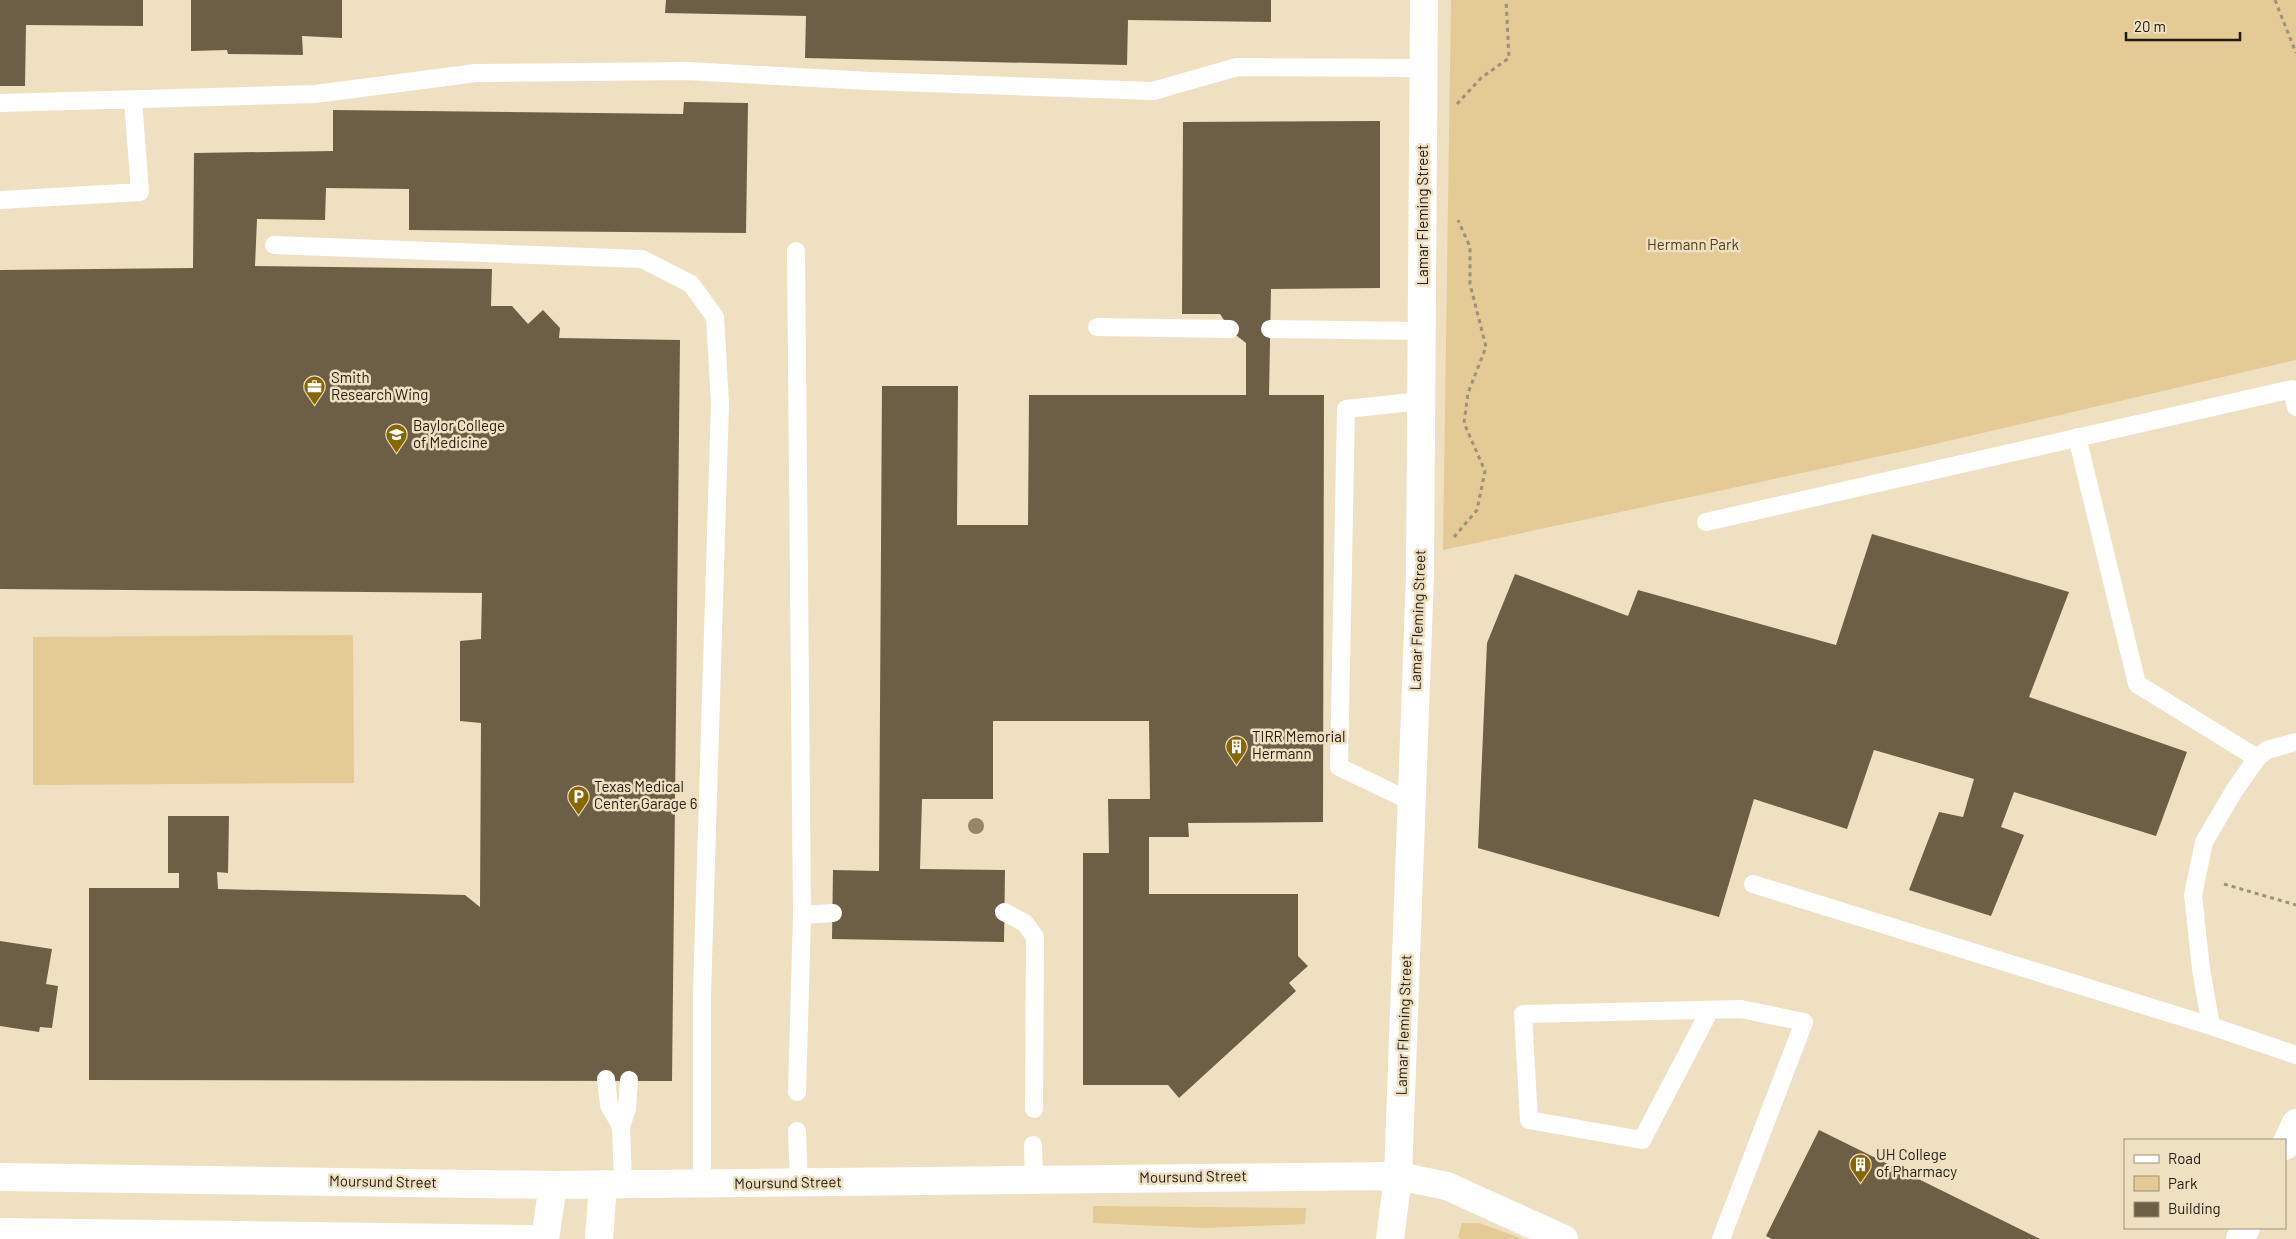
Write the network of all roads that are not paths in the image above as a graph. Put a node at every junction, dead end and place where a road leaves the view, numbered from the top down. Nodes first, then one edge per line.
1 (1424, 0) edge
2 (1424, 68) junction
3 (134, 100) junction
4 (0, 103) edge
5 (0, 200) edge
6 (274, 245) dead end
7 (796, 251) dead end
8 (1097, 327) dead end
9 (1230, 329) dead end
10 (1270, 329) dead end
11 (1422, 331) junction
12 (1421, 401) junction
13 (2296, 407) edge
14 (2078, 437) junction
15 (1706, 522) dead end
16 (2296, 742) edge
17 (2257, 758) junction
18 (1412, 802) junction
19 (1753, 884) dead end
20 (1004, 912) dead end
21 (833, 914) dead end
22 (802, 915) junction
23 (1710, 1010) junction
24 (2211, 1026) junction
25 (2296, 1055) edge
26 (606, 1079) dead end
27 (628, 1080) dead end
28 (797, 1092) dead end
29 (1034, 1109) dead end
30 (2296, 1123) edge
31 (621, 1126) junction
32 (797, 1131) dead end
33 (2286, 1144) edge
34 (1034, 1146) dead end
35 (1398, 1176) junction
36 (0, 1177) edge
37 (1034, 1179) junction
38 (798, 1182) junction
39 (702, 1183) junction
40 (613, 1184) junction
41 (553, 1185) junction
42 (0, 1232) edge
43 (533, 1239) edge
44 (545, 1239) edge
45 (599, 1239) edge
46 (1390, 1239) edge
47 (1564, 1239) edge
48 (1721, 1239) edge

1 - 2 street, Lamar Fleming Street
2 - 3 lane
2 - 11 street, Lamar Fleming Street
3 - 4 lane
3 - 5 lane
6 - 39 lane
7 - 22 lane
8 - 9 lane
10 - 11 lane
11 - 12 street, Lamar Fleming Street
12 - 18 street, Lamar Fleming Street
12 - 18 lane
13 - 14 lane
14 - 15 lane
14 - 17 lane
16 - 17 lane
17 - 24 lane
18 - 35 street, Lamar Fleming Street
19 - 24 lane
20 - 29 lane
21 - 22 lane
22 - 28 lane
23 - 23 lane
23 - 48 lane
24 - 25 lane
26 - 31 lane
27 - 31 lane
30 - 33 street
31 - 40 lane
32 - 38 lane
34 - 37 lane
35 - 37 street, Moursund Street
35 - 46 street, Lamar Fleming Street
35 - 47 street, Moursund Street
36 - 41 street, Moursund Street
37 - 38 street, Moursund Street
38 - 39 street, Moursund Street
39 - 40 street, Moursund Street
40 - 41 street, Moursund Street
40 - 45 street
41 - 44 street
42 - 43 street

